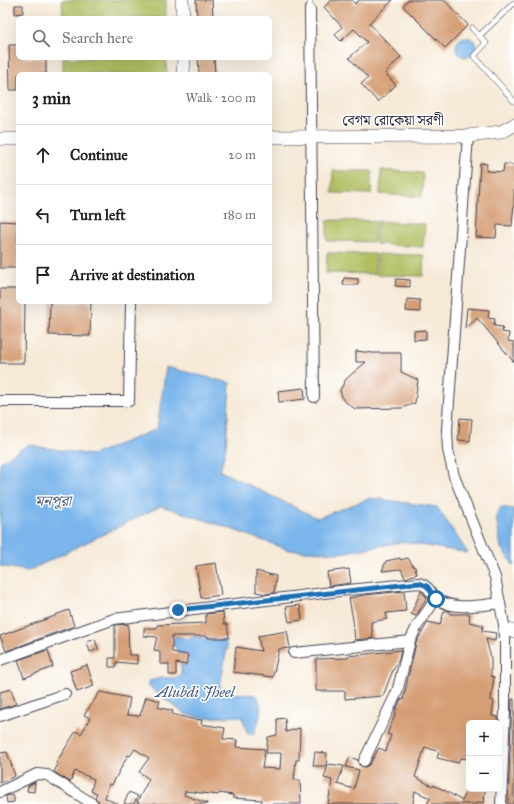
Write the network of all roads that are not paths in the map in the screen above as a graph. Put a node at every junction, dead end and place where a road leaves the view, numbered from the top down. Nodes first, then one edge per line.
1 (182, 0) edge
2 (514, 3) edge
3 (310, 5) edge
4 (183, 16) edge
5 (472, 28) dead end
6 (479, 36) junction
7 (184, 60) edge
8 (183, 72) edge
9 (514, 101) edge
10 (514, 125) edge
11 (468, 136) junction
12 (272, 137) edge
13 (312, 137) junction
14 (0, 139) edge
15 (16, 139) edge
16 (131, 304) edge
17 (314, 397) dead end
18 (0, 401) edge
19 (436, 599) junction
20 (500, 603) junction
21 (510, 630) edge
22 (410, 641) junction
23 (294, 653) dead end
24 (0, 660) edge
25 (65, 694) dead end
26 (0, 716) edge
27 (364, 761) dead end
28 (0, 792) edge
29 (93, 804) edge
30 (501, 804) edge

1 - 4 street
2 - 6 lane
3 - 13 street
5 - 6 lane
6 - 9 lane
7 - 8 street
10 - 11 street, বেগম রোকেয়া সরণী
11 - 13 street, বেগম রোকেয়া সরণী
11 - 20 street
12 - 13 street, বেগম রোকেয়া সরণী
13 - 17 street
14 - 15 street
16 - 18 street
19 - 20 street
19 - 22 street
19 - 24 street
20 - 21 street
21 - 30 street
22 - 23 street
22 - 27 street
25 - 26 street
28 - 29 street

